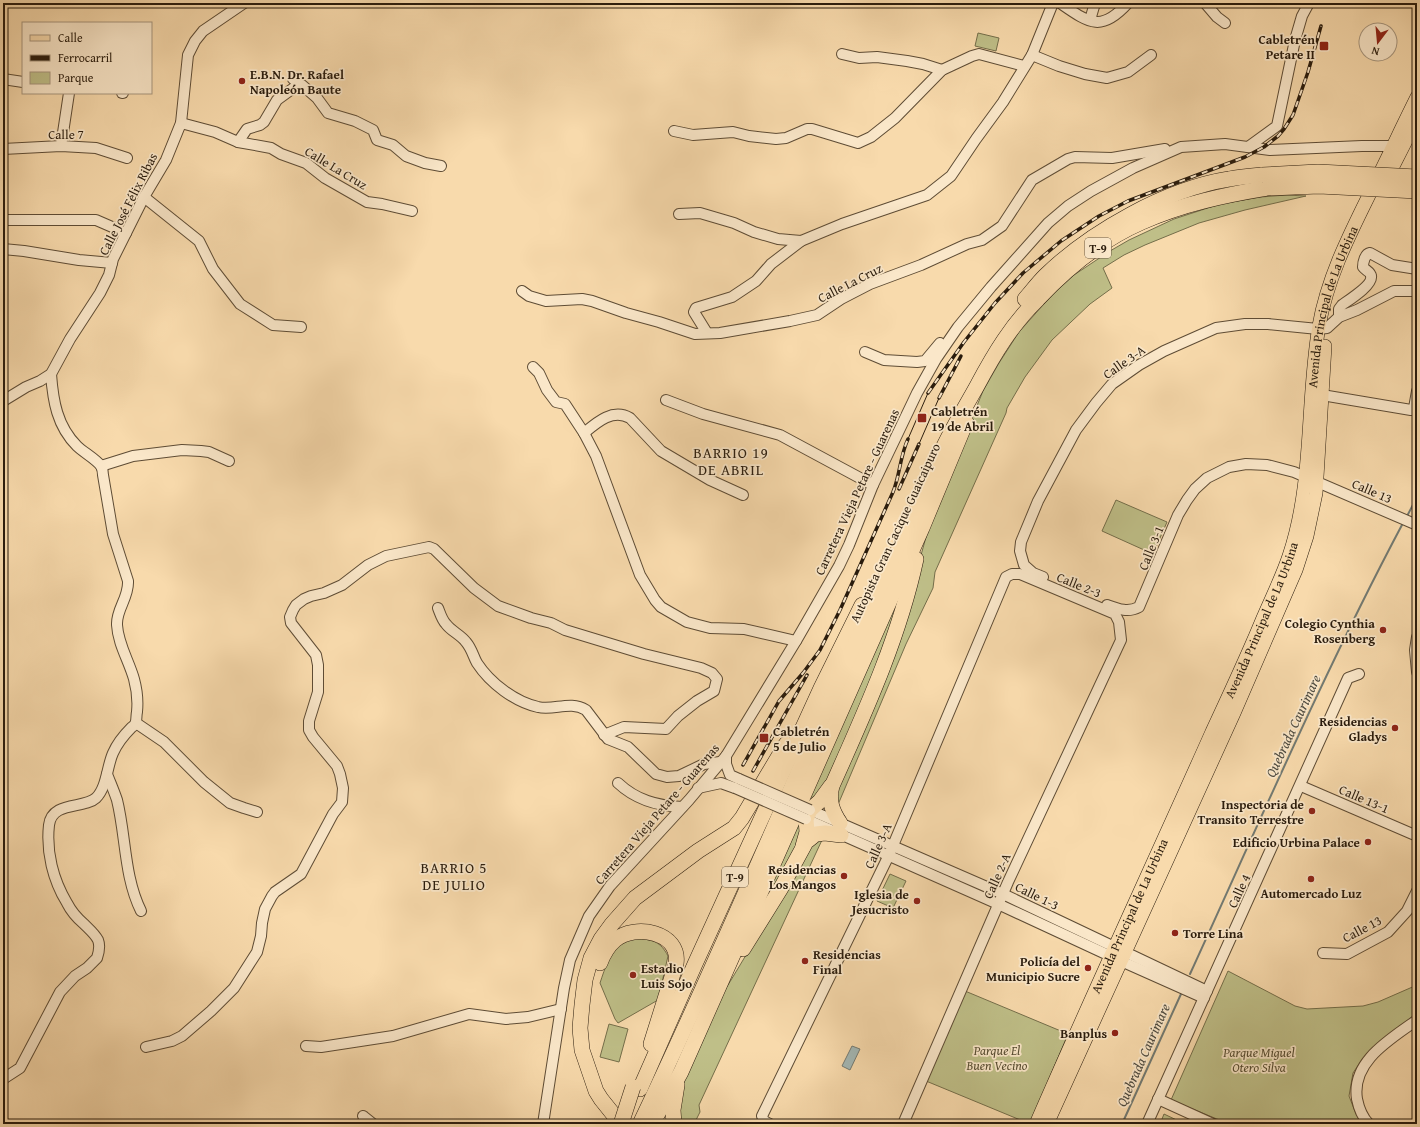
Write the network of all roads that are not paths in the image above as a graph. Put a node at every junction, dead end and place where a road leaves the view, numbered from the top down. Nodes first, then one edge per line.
1 (244, 3) edge
2 (1095, 3) edge
3 (1128, 3) edge
4 (1205, 3) edge
5 (1309, 3) edge
6 (1052, 4) edge
7 (1090, 20) junction
8 (1225, 23) dead end
9 (842, 54) dead end
10 (1032, 55) junction
11 (1151, 55) dead end
12 (1024, 66) junction
13 (942, 70) junction
14 (3, 79) edge
15 (22, 82) edge
16 (68, 94) edge
17 (1417, 97) edge
18 (1417, 119) edge
19 (181, 123) junction
20 (674, 131) dead end
21 (238, 142) junction
22 (61, 146) junction
23 (1392, 146) junction
24 (1181, 147) junction
25 (1248, 147) junction
26 (3, 149) edge
27 (127, 158) dead end
28 (441, 166) dead end
29 (1417, 177) edge
30 (1265, 182) junction
31 (1417, 191) edge
32 (144, 197) junction
33 (412, 211) dead end
34 (679, 214) dead end
35 (3, 220) edge
36 (126, 232) junction
37 (801, 241) junction
38 (3, 249) edge
39 (112, 263) junction
40 (1417, 269) edge
41 (522, 291) dead end
42 (1417, 291) edge
43 (1339, 317) junction
44 (301, 327) dead end
45 (1323, 329) junction
46 (955, 331) junction
47 (708, 333) junction
48 (865, 352) dead end
49 (533, 367) dead end
50 (51, 374) junction
51 (979, 383) junction
52 (1417, 391) edge
53 (1322, 395) junction
54 (666, 400) dead end
55 (3, 401) edge
56 (584, 433) junction
57 (229, 461) dead end
58 (101, 466) junction
59 (1311, 479) junction
60 (874, 485) junction
61 (743, 495) dead end
62 (1409, 521) edge
63 (922, 528) junction
64 (1022, 560) joint
65 (1006, 577) joint
66 (438, 608) dead end
67 (1417, 637) edge
68 (1121, 640) joint
69 (796, 642) junction
70 (832, 666) junction
71 (1417, 672) edge
72 (1359, 674) dead end
73 (136, 724) junction
74 (604, 735) junction
75 (723, 759) junction
76 (107, 774) junction
77 (618, 783) dead end
78 (737, 783) junction
79 (832, 786) junction
80 (1301, 786) junction
81 (698, 788) junction
82 (682, 807) junction
83 (257, 812) dead end
84 (808, 814) junction
85 (841, 829) junction
86 (1417, 836) edge
87 (803, 847) junction
88 (891, 851) junction
89 (1417, 891) edge
90 (1003, 894) junction
91 (998, 904) junction
92 (141, 911) dead end
93 (1323, 953) dead end
94 (1118, 955) junction
95 (724, 973) junction
96 (1205, 994) junction
97 (561, 1009) junction
98 (1417, 1020) edge
99 (306, 1046) dead end
100 (146, 1047) dead end
101 (680, 1072) junction
102 (5, 1077) edge
103 (637, 1088) junction
104 (660, 1097) junction
105 (1158, 1099) junction
106 (363, 1116) dead end
107 (766, 1121) edge
108 (373, 1124) edge
109 (543, 1124) edge
110 (622, 1124) edge
111 (631, 1124) edge
112 (640, 1124) edge
113 (652, 1124) edge
114 (674, 1124) edge
115 (903, 1124) edge
116 (1036, 1124) edge
117 (1047, 1124) edge
118 (1147, 1124) edge
119 (1213, 1124) edge
120 (1369, 1124) edge

1 - 19 street, Calle José Félix Ribas
2 - 7 street
3 - 7 street
4 - 8 street
5 - 25 street
6 - 7 street
6 - 10 street
9 - 13 street
10 - 11 street
10 - 12 street
12 - 13 street
12 - 37 street
13 - 20 street
14 - 15 street
16 - 22 street
17 - 23 main road, Avenida Principal de La Urbina
18 - 45 main road, Avenida Principal de La Urbina
19 - 21 street, Calle La Cruz
19 - 32 street, Calle José Félix Ribas
21 - 28 street
21 - 33 street, Calle La Cruz
22 - 26 street, Calle 7
22 - 27 street, Calle 7
23 - 25 street, Carretera Vieja Petare - Guarenas
23 - 45 main road, Avenida Principal de La Urbina
24 - 25 street, Carretera Vieja Petare - Guarenas
24 - 46 street, Carretera Vieja Petare - Guarenas
24 - 47 street, Calle La Cruz
29 - 30 highway, Autopista Gran Cacique Guaicaipuro / T-9, bridge
30 - 31 highway, Autopista Gran Cacique Guaicaipuro / T-9, bridge
30 - 51 highway, Autopista Gran Cacique Guaicaipuro / T-9
30 - 70 highway, Autopista Gran Cacique Guaicaipuro / T-9
32 - 36 street, Calle José Félix Ribas
32 - 44 street
34 - 37 street
35 - 36 street
36 - 39 street, Calle José Félix Ribas
37 - 47 street
38 - 39 street
39 - 50 street, Calle José Félix Ribas
40 - 43 street
41 - 47 street, Calle La Cruz
42 - 43 street
43 - 45 street
45 - 53 main road, Avenida Principal de La Urbina
45 - 59 main road, Avenida Principal de La Urbina
45 - 64 street, Calle 3-A
46 - 48 street
46 - 60 street, Carretera Vieja Petare - Guarenas
49 - 56 street
50 - 55 street
50 - 58 street
51 - 63 highway
51 - 104 highway, Autopista Gran Cacique Guaicaipuro / T-9
52 - 53 street
53 - 59 main road, Avenida Principal de La Urbina
54 - 60 street
56 - 61 street
56 - 69 street
57 - 58 street
58 - 73 street
59 - 62 street, Calle 13
59 - 64 street, Calle 3-1
59 - 94 main road, Avenida Principal de La Urbina
60 - 69 street, Carretera Vieja Petare - Guarenas
63 - 79 highway
63 - 95 highway
65 - 68 street, Calle 2-3
65 - 88 street, Calle 3-A
66 - 74 street
67 - 71 street
68 - 90 street, Calle 2-A
69 - 75 street, Carretera Vieja Petare - Guarenas
70 - 103 highway, Autopista Gran Cacique Guaicaipuro / T-9
70 - 110 highway
72 - 80 street, Calle 4
73 - 76 street
73 - 83 street
74 - 75 street
74 - 100 street
75 - 78 street
75 - 81 street, Carretera Vieja Petare - Guarenas
76 - 92 street
76 - 102 street
77 - 82 street
78 - 81 street
78 - 84 street, Calle 1-3, bridge
79 - 84 highway
79 - 85 highway
80 - 86 street, Calle 13-1
80 - 96 street, Calle 4
81 - 82 street, Carretera Vieja Petare - Guarenas
82 - 97 street, Carretera Vieja Petare - Guarenas
84 - 85 street, Calle 1-3
84 - 87 highway
85 - 87 highway
85 - 88 street, Calle 1-3
87 - 95 highway
88 - 90 street, Calle 1-3
88 - 91 street, Calle 1-3
88 - 107 street, Calle 3-A
89 - 93 street, Calle 13
90 - 91 street, Calle 2-A
90 - 94 street, Calle 1-3
91 - 94 street, Calle 1-3
91 - 115 street, Calle 2-A
94 - 96 street, Calle 1-3
94 - 116 main road, Avenida Principal de La Urbina
94 - 117 main road, Avenida Principal de La Urbina
95 - 101 highway
96 - 105 street, Calle 4
97 - 99 street
97 - 109 street, Carretera Vieja Petare - Guarenas
98 - 120 street
101 - 104 highway
101 - 114 highway
103 - 110 highway, Autopista Gran Cacique Guaicaipuro / T-9
103 - 111 highway
104 - 112 highway, Autopista Gran Cacique Guaicaipuro / T-9
104 - 113 highway
105 - 118 street, Calle 4
105 - 119 street
106 - 108 street

